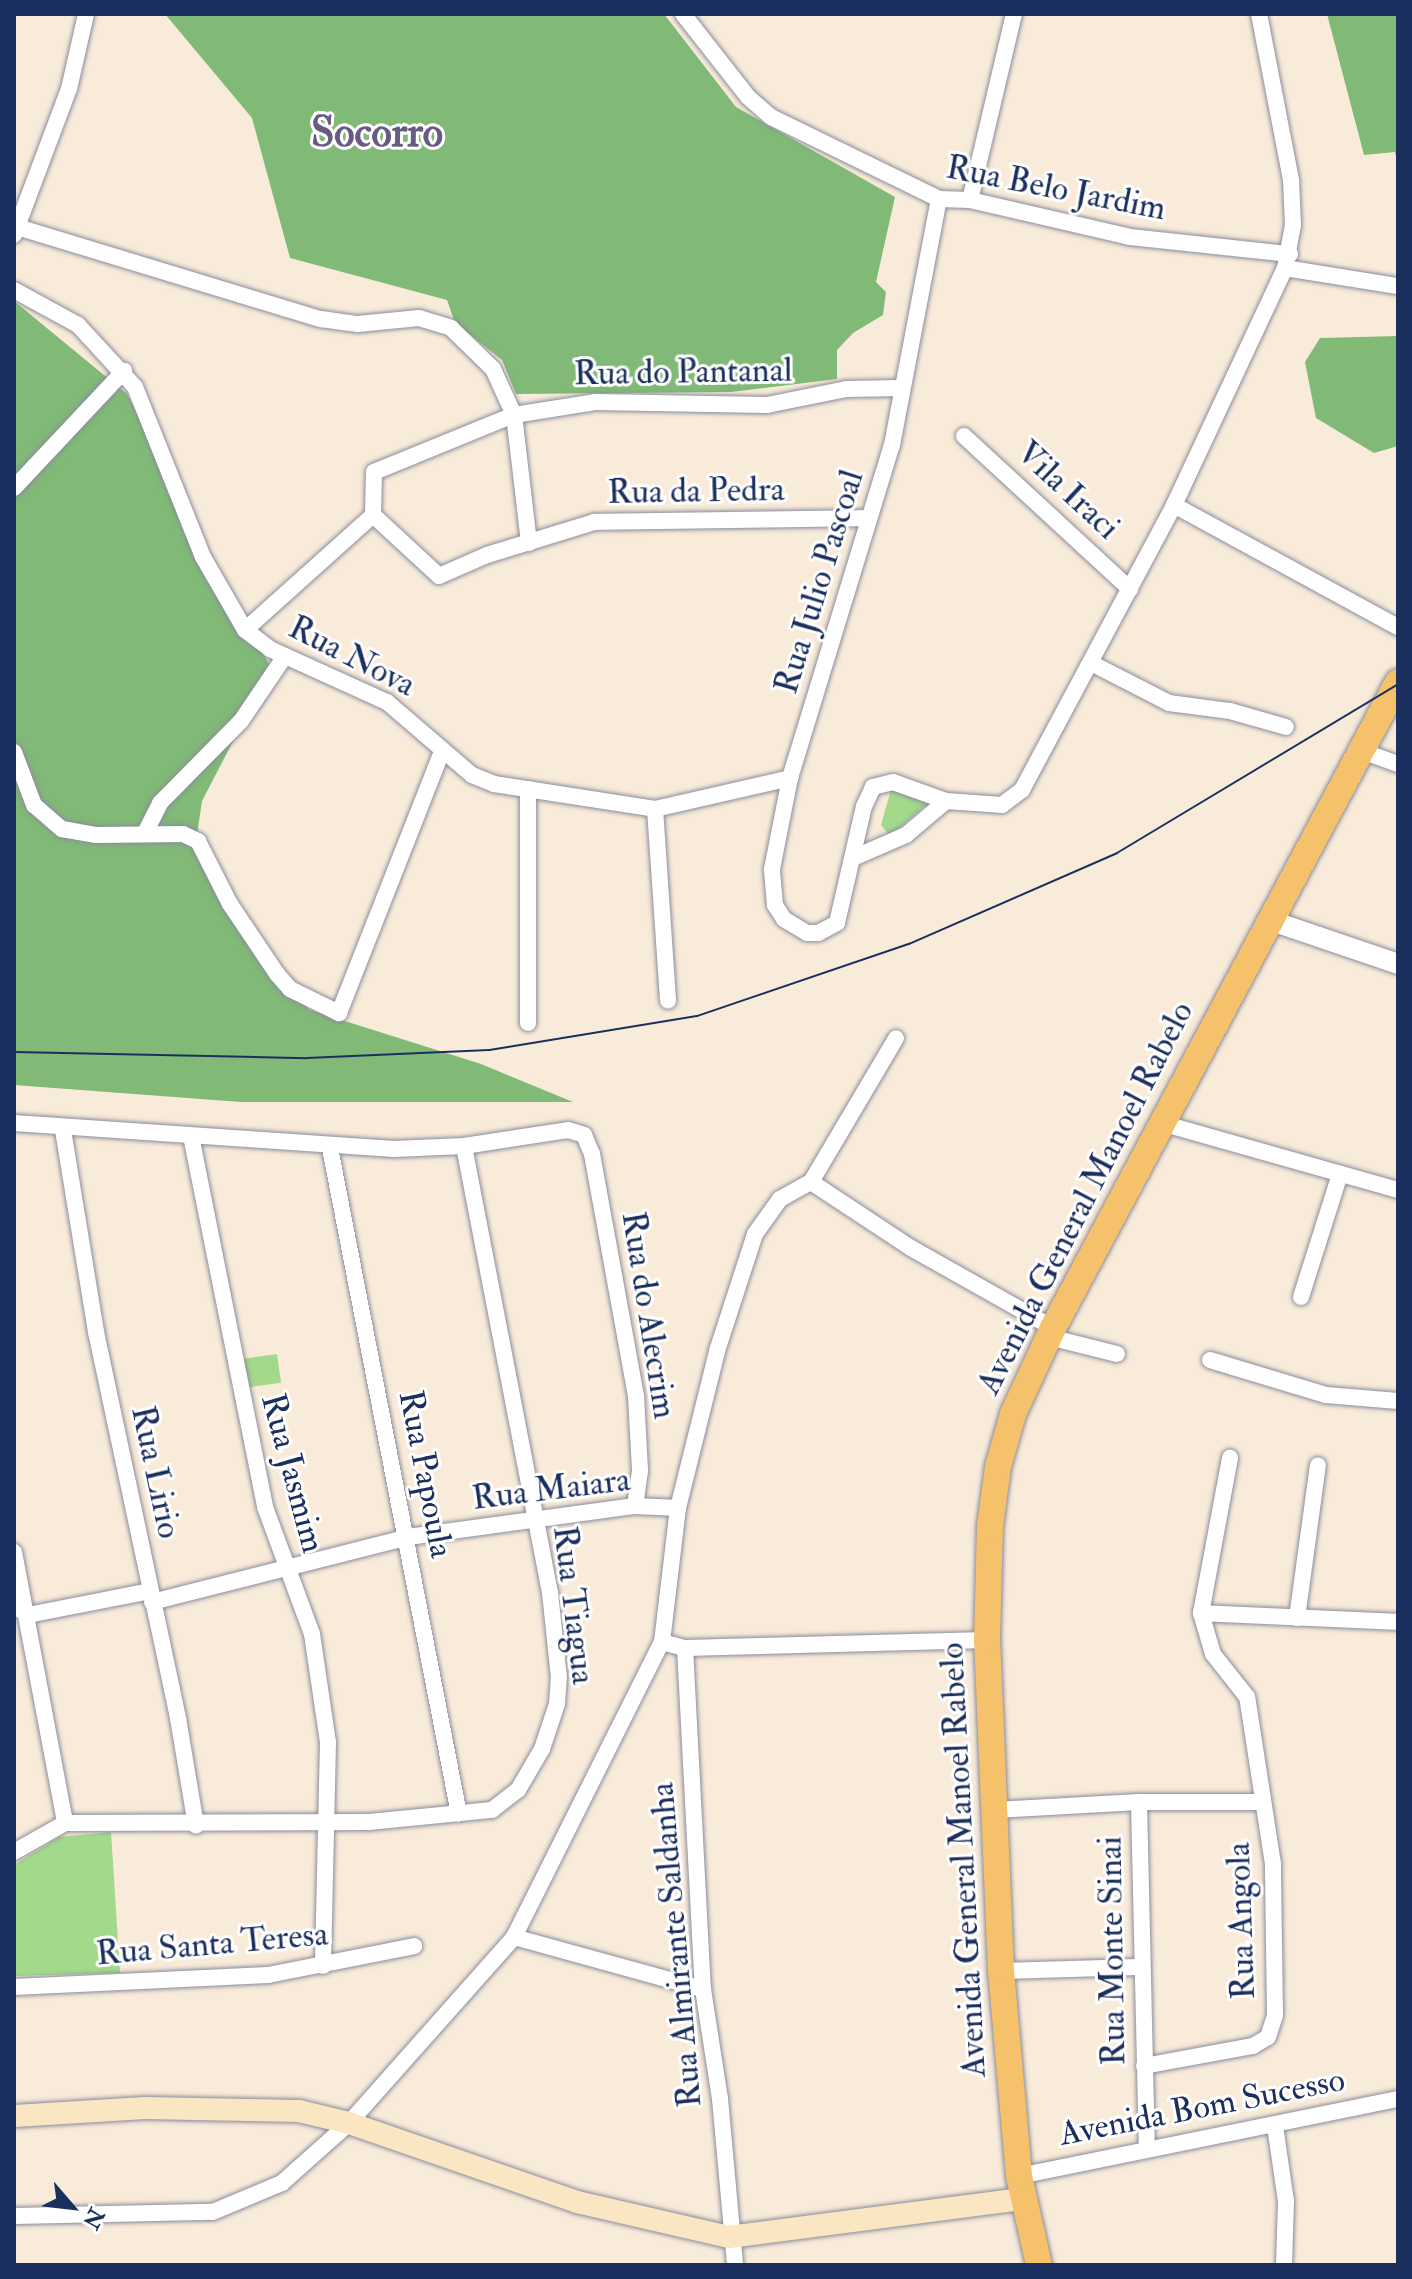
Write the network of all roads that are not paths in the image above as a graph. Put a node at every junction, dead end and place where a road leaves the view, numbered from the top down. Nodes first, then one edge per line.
1 (86, 14) edge
2 (683, 14) edge
3 (1013, 14) edge
4 (1259, 14) edge
5 (939, 199) junction
6 (970, 200) junction
7 (15, 230) edge
8 (1288, 261) junction
9 (1398, 286) edge
10 (14, 290) edge
11 (124, 371) junction
12 (902, 388) junction
13 (514, 415) junction
14 (964, 436) dead end
15 (14, 488) edge
16 (1174, 505) junction
17 (373, 515) junction
18 (868, 518) junction
19 (529, 543) junction
20 (1130, 589) junction
21 (1398, 627) edge
22 (245, 630) junction
23 (285, 656) junction
24 (1091, 663) junction
25 (1398, 682) edge
26 (1286, 727) dead end
27 (1362, 751) junction
28 (14, 752) edge
29 (442, 752) junction
30 (1398, 764) edge
31 (790, 778) junction
32 (528, 789) junction
33 (946, 801) junction
34 (655, 809) junction
35 (145, 833) junction
36 (853, 858) junction
37 (1269, 920) junction
38 (1398, 964) edge
39 (668, 1001) dead end
40 (528, 1023) dead end
41 (896, 1038) dead end
42 (14, 1123) edge
43 (1161, 1123) junction
44 (63, 1130) junction
45 (191, 1136) junction
46 (464, 1146) junction
47 (330, 1148) junction
48 (1340, 1174) junction
49 (811, 1182) junction
50 (1398, 1190) edge
51 (1301, 1297) dead end
52 (1051, 1333) junction
53 (1117, 1354) dead end
54 (1210, 1360) dead end
55 (1398, 1401) edge
56 (1230, 1458) dead end
57 (1318, 1465) dead end
58 (635, 1506) junction
59 (678, 1508) junction
60 (534, 1523) junction
61 (408, 1537) junction
62 (14, 1552) edge
63 (286, 1566) junction
64 (151, 1596) junction
65 (21, 1610) edge
66 (1201, 1613) junction
67 (1297, 1618) junction
68 (1398, 1622) edge
69 (987, 1640) junction
70 (662, 1642) junction
71 (685, 1648) junction
72 (1139, 1802) junction
73 (1263, 1802) junction
74 (995, 1810) junction
75 (459, 1814) junction
76 (65, 1823) junction
77 (325, 1824) junction
78 (196, 1825) junction
79 (14, 1852) edge
80 (514, 1937) junction
81 (414, 1946) dead end
82 (323, 1966) junction
83 (1139, 1967) junction
84 (1001, 1971) junction
85 (14, 1987) edge
86 (703, 1989) junction
87 (1144, 2066) junction
88 (1398, 2099) edge
89 (14, 2116) edge
90 (349, 2123) junction
91 (1275, 2126) junction
92 (1147, 2147) junction
93 (1020, 2187) junction
94 (14, 2216) edge
95 (729, 2237) junction
96 (735, 2265) edge
97 (1039, 2265) edge
98 (1284, 2265) edge

1 - 7 street
2 - 5 street, Rua Belo Jardim
3 - 6 street
4 - 8 street
5 - 6 street, Rua Belo Jardim
5 - 12 street, Rua Julio Pascoal
6 - 8 street, Rua Belo Jardim
7 - 13 street
8 - 9 street, Rua Belo Jardim
8 - 16 street
10 - 11 street, Rua Nova
11 - 15 street
11 - 22 street, Rua Nova
12 - 13 street, Rua do Pantanal
12 - 18 street, Rua Julio Pascoal
13 - 17 street
13 - 19 street
14 - 20 street, Vila Iraci
16 - 20 street
16 - 21 street
17 - 19 street, Rua da Pedra
17 - 22 street
18 - 19 street, Rua da Pedra
18 - 31 street, Rua Julio Pascoal
20 - 24 street
22 - 23 street, Rua Nova
23 - 29 street, Rua Nova
23 - 35 street
24 - 26 street
24 - 33 street
25 - 27 main road, Avenida General Manoel Rabelo
27 - 30 street
27 - 37 main road, Avenida General Manoel Rabelo
28 - 35 street
29 - 32 street, Rua Nova
29 - 35 street
31 - 34 street, Rua Nova
31 - 36 street, Rua Julio Pascoal
32 - 34 street, Rua Nova
32 - 40 street
33 - 36 street
33 - 36 street
34 - 39 street
37 - 38 street
37 - 43 main road, Avenida General Manoel Rabelo
41 - 49 street
42 - 44 street
43 - 48 street
43 - 52 main road, Avenida General Manoel Rabelo
44 - 45 street
44 - 64 street, Rua Lirio
45 - 47 street
45 - 63 street, Rua Jasmim
46 - 47 street
46 - 58 street, Rua do Alecrim
46 - 60 street, Rua Tiagua
47 - 61 street, Rua Papoula
48 - 50 street
48 - 51 street
49 - 52 street
49 - 59 street
52 - 53 street
52 - 69 main road, Avenida General Manoel Rabelo
54 - 55 street
56 - 66 street
57 - 67 street
58 - 59 street, Rua Maiara
58 - 60 street, Rua Maiara
59 - 70 street
60 - 61 street, Rua Maiara
60 - 75 street, Rua Tiagua
61 - 63 street, Rua Maiara
61 - 75 street, Rua Papoula
62 - 65 street
63 - 64 street, Rua Maiara
63 - 77 street, Rua Jasmim
64 - 65 street, Rua Maiara
64 - 78 street, Rua Lirio
65 - 76 street
66 - 67 street
66 - 73 street, Rua Angola
67 - 68 street
69 - 71 street
69 - 74 main road, Avenida General Manoel Rabelo
70 - 71 street
70 - 80 street
71 - 86 street, Rua Almirante Saldanha
72 - 73 street
72 - 74 street
72 - 83 street, Rua Monte Sinai
73 - 87 street, Rua Angola
74 - 84 main road, Avenida General Manoel Rabelo
75 - 77 street, Rua Tiagua
76 - 78 street, Rua Tiagua
76 - 79 street
77 - 78 street, Rua Tiagua
77 - 82 street
80 - 86 street
80 - 90 street
81 - 82 street, Rua Santa Teresa
82 - 85 street, Rua Santa Teresa
83 - 84 street
83 - 87 street, Rua Monte Sinai
84 - 93 main road, Avenida General Manoel Rabelo
86 - 95 street, Rua Almirante Saldanha
87 - 92 street, Rua Monte Sinai
88 - 91 street, Avenida Bom Sucesso
89 - 90 main road
90 - 94 street
90 - 95 main road
91 - 92 street, Avenida Bom Sucesso
91 - 98 street
92 - 93 street, Avenida Bom Sucesso
93 - 95 main road
93 - 97 main road, Avenida General Manoel Rabelo
95 - 96 street, Rua Almirante Saldanha

